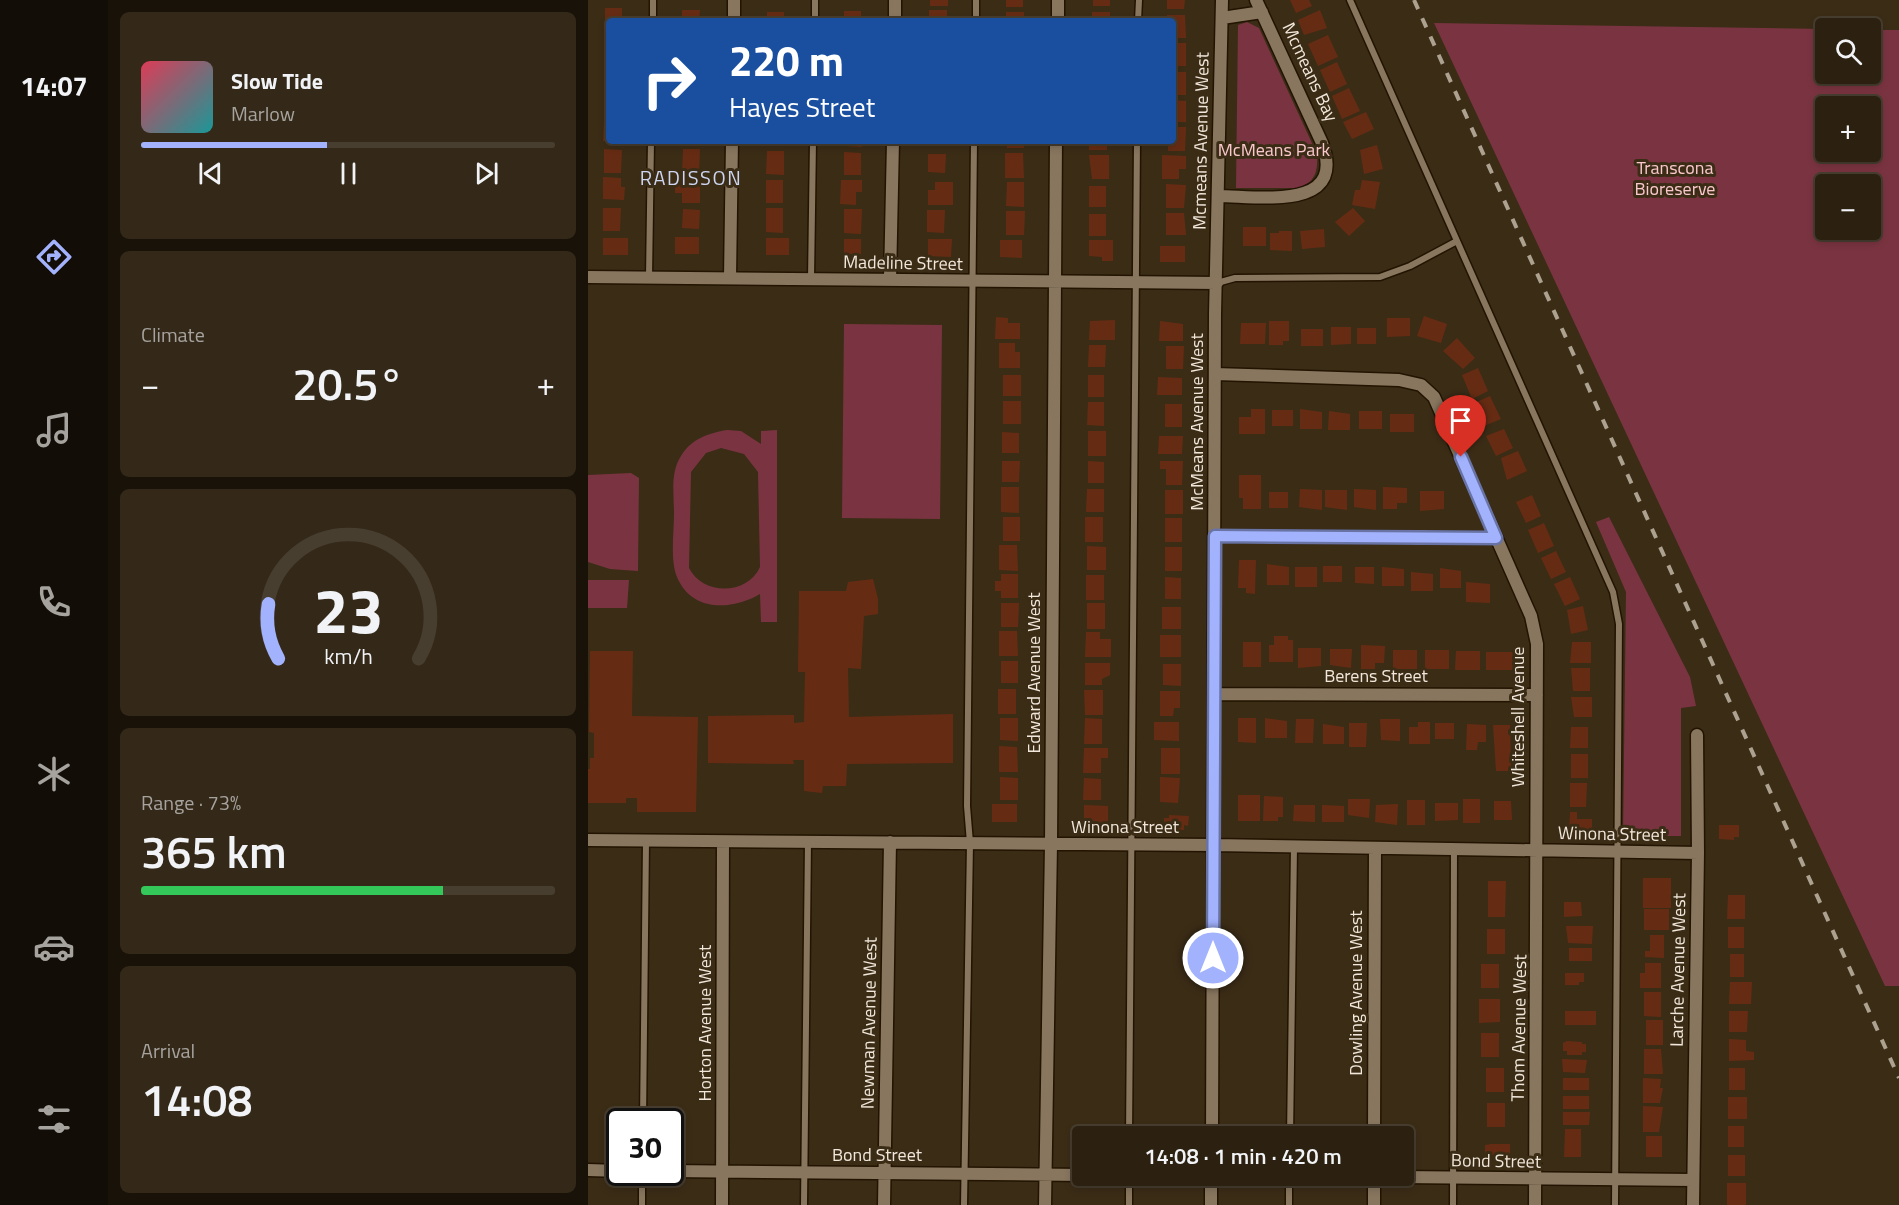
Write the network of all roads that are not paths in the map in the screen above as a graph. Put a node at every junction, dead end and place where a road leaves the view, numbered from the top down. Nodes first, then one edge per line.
1 (653, 0) edge
2 (734, 0) edge
3 (815, 0) edge
4 (895, 0) edge
5 (976, 0) edge
6 (1058, 0) edge
7 (1138, 0) edge
8 (1222, 0) edge
9 (1350, 0) edge
10 (1259, 6) edge
11 (653, 18) edge
12 (734, 18) edge
13 (815, 18) edge
14 (895, 18) edge
15 (976, 18) edge
16 (1058, 18) edge
17 (1138, 18) edge
18 (1222, 18) junction
19 (651, 144) edge
20 (732, 144) edge
21 (813, 144) edge
22 (893, 144) edge
23 (974, 144) edge
24 (1056, 144) edge
25 (1137, 144) edge
26 (1218, 196) junction
27 (1457, 241) junction
28 (588, 277) edge
29 (650, 277) junction
30 (730, 278) junction
31 (811, 279) junction
32 (890, 280) junction
33 (972, 282) junction
34 (1054, 283) junction
35 (1217, 283) junction
36 (1135, 284) junction
37 (1215, 374) junction
38 (1215, 536) junction
39 (1496, 538) junction
40 (1215, 694) junction
41 (1537, 695) junction
42 (1697, 735) dead end
43 (588, 840) edge
44 (646, 841) junction
45 (808, 841) junction
46 (723, 842) junction
47 (890, 842) junction
48 (970, 843) junction
49 (1051, 844) junction
50 (1131, 844) junction
51 (1214, 845) junction
52 (1294, 847) junction
53 (1375, 849) junction
54 (1454, 850) junction
55 (1536, 851) junction
56 (1616, 851) junction
57 (1698, 853) junction
58 (642, 1108) edge
59 (1129, 1126) edge
60 (1212, 1126) edge
61 (1290, 1126) edge
62 (1374, 1126) edge
63 (588, 1170) edge
64 (606, 1171) edge
65 (684, 1172) edge
66 (723, 1172) junction
67 (804, 1173) junction
68 (884, 1173) junction
69 (965, 1173) junction
70 (1045, 1175) junction
71 (1072, 1175) edge
72 (1414, 1178) edge
73 (1454, 1179) junction
74 (1536, 1180) junction
75 (1693, 1180) junction
76 (1615, 1181) junction
77 (642, 1186) edge
78 (1129, 1186) edge
79 (1211, 1186) edge
80 (1289, 1186) edge
81 (1374, 1186) edge
82 (642, 1205) edge
83 (722, 1205) edge
84 (804, 1205) edge
85 (884, 1205) edge
86 (964, 1205) edge
87 (1044, 1205) edge
88 (1128, 1205) edge
89 (1211, 1205) edge
90 (1289, 1205) edge
91 (1374, 1205) edge
92 (1453, 1205) edge
93 (1535, 1205) edge
94 (1615, 1205) edge
95 (1693, 1205) edge

1 - 11 lane
2 - 12 street
3 - 13 lane
4 - 14 street
5 - 15 lane
6 - 16 street
7 - 17 lane
8 - 18 street, Mcmeans Avenue West
9 - 27 lane
10 - 18 street, Mcmeans Bay
10 - 26 street, Mcmeans Bay
18 - 26 street, Mcmeans Avenue West
19 - 29 lane
20 - 30 street
21 - 31 lane
22 - 32 street
23 - 33 lane
24 - 34 street, Edward Avenue West
25 - 36 lane
26 - 35 street, Mcmeans Avenue West
27 - 35 lane
27 - 56 lane
28 - 29 street, Madeline Street
29 - 30 street, Madeline Street
30 - 31 street, Madeline Street
31 - 32 street, Madeline Street
32 - 33 street, Madeline Street
33 - 34 street, Madeline Street
33 - 48 lane
34 - 36 street, Madeline Street
34 - 49 street, Edward Avenue West
35 - 36 street, Madeline Street
35 - 37 street, McMeans Avenue West
36 - 50 lane
37 - 38 street, McMeans Avenue West
37 - 39 street, Whiteshell Avenue
38 - 39 street
38 - 40 street, McMeans Avenue West
39 - 41 street, Whiteshell Avenue
40 - 41 street, Berens Street
40 - 51 street, McMeans Avenue West
41 - 55 street, Whiteshell Avenue
42 - 57 street, Larche Avenue West
43 - 44 street, Winona Street
44 - 46 street, Winona Street
44 - 58 lane
45 - 46 street, Winona Street
45 - 47 street, Winona Street
45 - 67 lane
46 - 66 street, Horton Avenue West
47 - 48 street, Winona Street
47 - 68 street, Newman Avenue West
48 - 49 street, Winona Street
48 - 69 lane
49 - 50 street, Winona Street
49 - 70 street, Edward Avenue West
50 - 51 street, Winona Street
50 - 59 lane
51 - 52 street, Winona Street
51 - 60 street, McMeans Avenue West
52 - 53 street, Winona Street
52 - 61 lane
53 - 54 street, Winona Street
53 - 62 street, Dowling Avenue West
54 - 55 street, Winona Street
54 - 73 lane
55 - 56 street, Winona Street
55 - 74 street, Thom Avenue West
56 - 57 street, Winona Street
56 - 76 lane
57 - 75 street, Larche Avenue West
63 - 64 street
65 - 66 street, Bond Street
66 - 67 street, Bond Street
66 - 83 street, Horton Avenue West
67 - 68 street, Bond Street
67 - 84 lane
68 - 69 street, Bond Street
68 - 85 street, Newman Avenue West
69 - 70 street, Bond Street
69 - 86 lane
70 - 71 street, Bond Street
70 - 87 street, Edward Avenue West
72 - 73 street, Bond Street
73 - 74 street, Bond Street
73 - 92 lane
74 - 76 street, Bond Street
74 - 93 street, Thom Avenue West
75 - 76 street, Bond Street
75 - 95 street, Larche Avenue West
76 - 94 lane
77 - 82 lane
78 - 88 lane
79 - 89 street
80 - 90 lane
81 - 91 street

